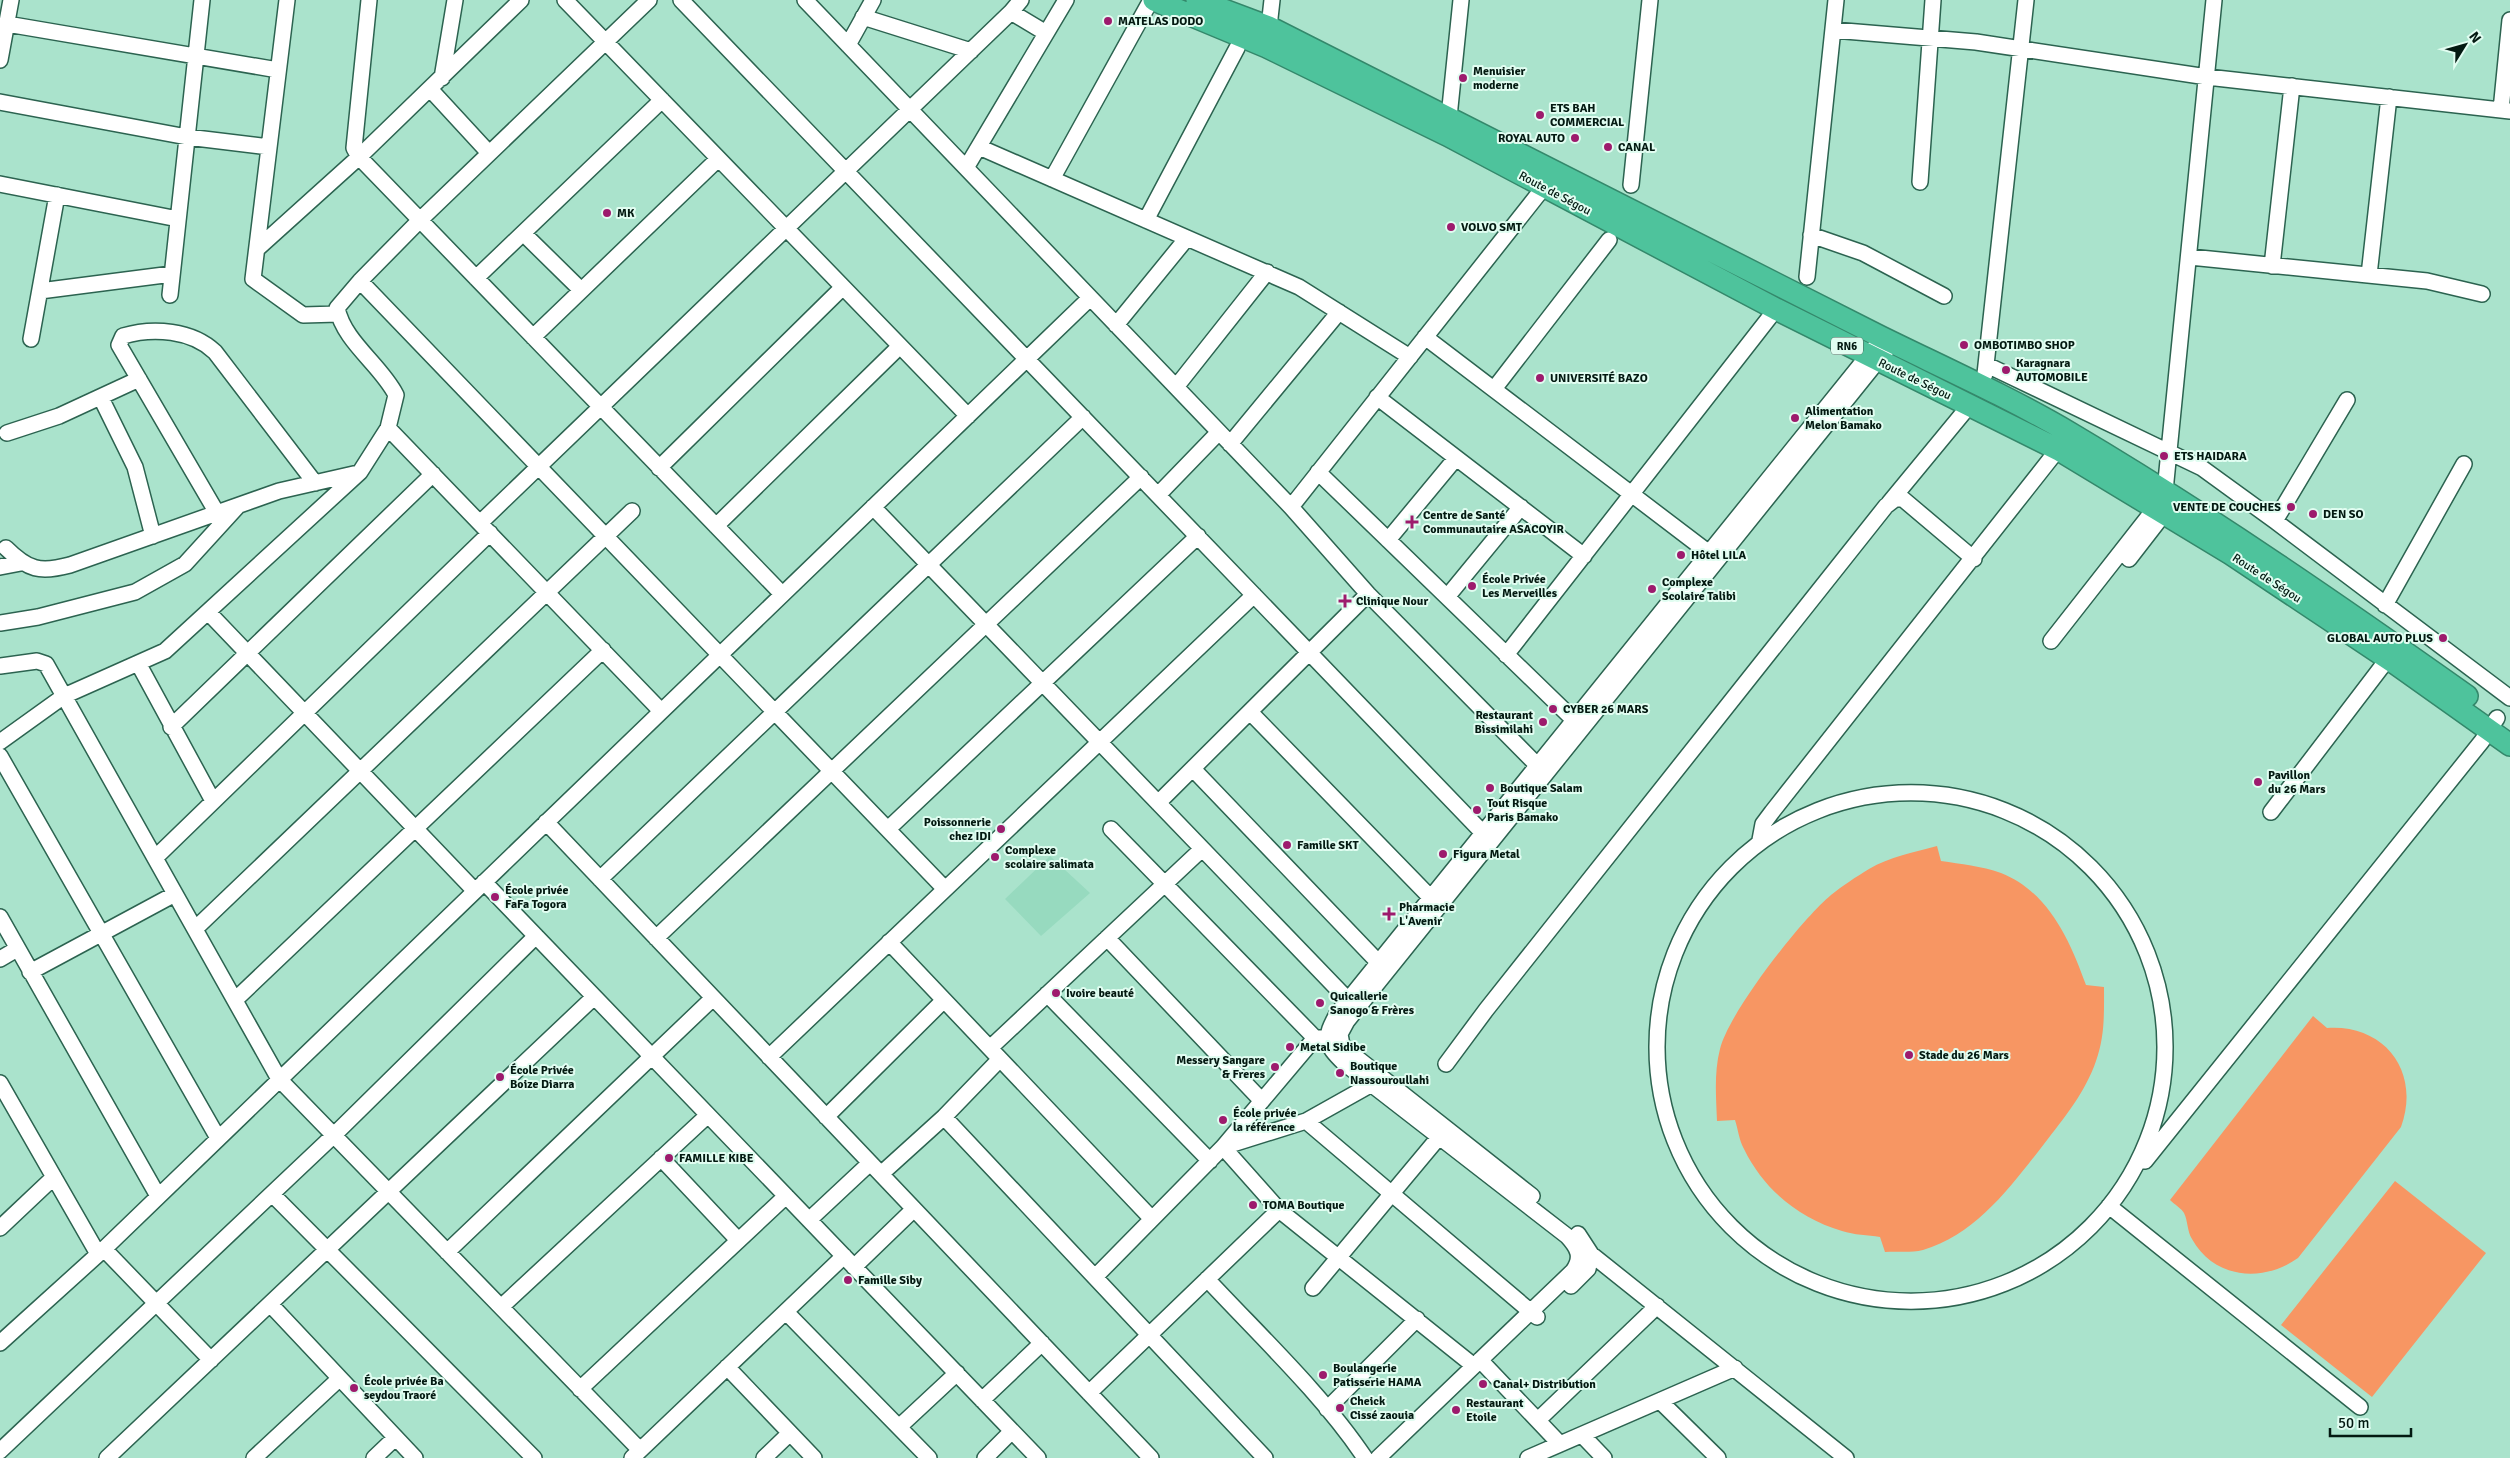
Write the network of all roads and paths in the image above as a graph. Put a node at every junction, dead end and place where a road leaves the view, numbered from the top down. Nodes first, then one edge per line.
1 (11, 0) edge
2 (202, 0) edge
3 (287, 0) edge
4 (370, 0) edge
5 (455, 0) edge
6 (521, 0) edge
7 (565, 0) edge
8 (649, 0) edge
9 (681, 0) edge
10 (806, 0) edge
11 (873, 0) edge
12 (1021, 0) edge
13 (1066, 0) edge
14 (1153, 0) edge
15 (1197, 0) edge
16 (1272, 0) edge
17 (1462, 0) edge
18 (1650, 0) edge
19 (1836, 0) edge
20 (1933, 0) edge
21 (2026, 0) edge
22 (2214, 0) edge
23 (1011, 12) junction
24 (863, 17) junction
25 (2510, 20) edge
26 (6, 24) junction
27 (1269, 27) junction
28 (1833, 30) junction
29 (1046, 33) junction
30 (1931, 39) junction
31 (606, 42) junction
32 (848, 45) junction
33 (1236, 48) dead end
34 (2020, 50) junction
35 (971, 51) junction
36 (196, 56) junction
37 (0, 60) edge
38 (278, 70) junction
39 (2207, 76) junction
40 (442, 78) junction
41 (2292, 86) junction
42 (430, 89) junction
43 (2389, 97) junction
44 (662, 100) junction
45 (0, 102) edge
46 (910, 109) junction
47 (2506, 111) edge
48 (1449, 117) junction
49 (187, 137) junction
50 (269, 147) junction
51 (979, 147) junction
52 (490, 153) junction
53 (359, 157) junction
54 (718, 159) junction
55 (966, 168) junction
56 (846, 171) junction
57 (1052, 179) junction
58 (1920, 182) dead end
59 (0, 184) edge
60 (1631, 185) dead end
61 (1544, 187) junction
62 (57, 195) junction
63 (178, 219) junction
64 (420, 220) junction
65 (1146, 220) junction
66 (786, 228) junction
67 (523, 233) junction
68 (1811, 236) junction
69 (1187, 238) junction
70 (1609, 240) dead end
71 (257, 250) junction
72 (2190, 257) junction
73 (2272, 266) junction
74 (1266, 272) junction
75 (172, 274) junction
76 (2369, 275) junction
77 (1807, 277) dead end
78 (476, 278) junction
79 (360, 281) junction
80 (843, 287) junction
81 (581, 290) junction
82 (40, 292) junction
83 (2482, 294) dead end
84 (170, 295) dead end
85 (1944, 296) dead end
86 (1090, 298) junction
87 (1776, 309) junction
88 (1339, 312) junction
89 (338, 314) junction
90 (1116, 325) junction
91 (533, 336) junction
92 (1425, 337) junction
93 (31, 339) dead end
94 (1886, 340) junction
95 (900, 346) junction
96 (1410, 357) junction
97 (1026, 359) junction
98 (1874, 359) junction
99 (1984, 375) junction
100 (140, 379) junction
101 (1176, 387) junction
102 (1494, 389) junction
103 (101, 398) junction
104 (1377, 398) junction
105 (2347, 400) dead end
106 (600, 406) junction
107 (1969, 406) junction
108 (968, 416) junction
109 (1083, 417) junction
110 (388, 428) junction
111 (1218, 432) junction
112 (7, 433) dead end
113 (2064, 441) junction
114 (1230, 444) junction
115 (2170, 452) junction
116 (1456, 458) junction
117 (2464, 464) dead end
118 (539, 466) junction
119 (659, 468) junction
120 (360, 472) junction
121 (1318, 472) junction
122 (432, 474) junction
123 (1141, 477) junction
124 (315, 483) junction
125 (1632, 494) junction
126 (1158, 495) junction
127 (2165, 503) junction
128 (238, 505) junction
129 (1886, 506) junction
130 (873, 507) junction
131 (1291, 507) junction
132 (1521, 507) junction
133 (632, 511) dead end
134 (217, 513) junction
135 (2275, 521) junction
136 (716, 526) junction
137 (485, 528) junction
138 (153, 536) junction
139 (606, 536) junction
140 (1198, 536) junction
141 (1388, 540) junction
142 (6, 548) dead end
143 (1709, 552) junction
144 (1584, 556) junction
145 (1974, 559) junction
146 (21, 563) junction
147 (929, 564) junction
148 (0, 567) edge
149 (547, 592) junction
150 (782, 594) junction
151 (1368, 594) junction
152 (1254, 595) junction
153 (1446, 597) junction
154 (2385, 605) junction
155 (208, 612) junction
156 (0, 623) edge
157 (986, 624) junction
158 (2055, 643) dead end
159 (603, 650) junction
160 (1309, 652) junction
161 (247, 653) junction
162 (720, 654) junction
163 (1506, 655) junction
164 (2397, 655) junction
165 (138, 663) junction
166 (0, 666) edge
167 (1042, 682) junction
168 (64, 696) junction
169 (2510, 698) edge
170 (661, 711) junction
171 (304, 712) junction
172 (774, 712) junction
173 (1250, 712) junction
174 (1574, 720) junction
175 (2499, 725) edge
176 (171, 727) junction
177 (0, 742) edge
178 (1099, 742) junction
179 (2510, 745) edge
180 (0, 756) edge
181 (1537, 765) junction
182 (1194, 769) junction
183 (360, 771) junction
184 (832, 771) junction
185 (212, 801) junction
186 (1158, 803) junction
187 (2274, 814) dead end
188 (546, 822) junction
189 (415, 828) junction
190 (888, 829) junction
191 (1111, 829) dead end
192 (1482, 832) junction
193 (1760, 840) junction
194 (1202, 849) junction
195 (155, 858) junction
196 (600, 879) junction
197 (1165, 884) junction
198 (479, 886) junction
199 (945, 889) junction
200 (175, 894) junction
201 (1430, 897) junction
202 (0, 917) edge
203 (195, 929) junction
204 (102, 934) junction
205 (536, 936) junction
206 (656, 938) junction
207 (1107, 938) junction
208 (889, 942) junction
209 (17, 950) junction
210 (0, 959) edge
211 (1378, 962) junction
212 (30, 972) junction
213 (1048, 994) junction
214 (594, 996) junction
215 (713, 998) junction
216 (235, 1000) junction
217 (944, 1000) junction
218 (1348, 1000) junction
219 (1327, 1038) junction
220 (995, 1054) junction
221 (652, 1056) junction
222 (769, 1057) junction
223 (1446, 1064) dead end
224 (279, 1079) junction
225 (0, 1084) edge
226 (1372, 1084) junction
227 (1262, 1101) junction
228 (708, 1114) junction
229 (826, 1116) junction
230 (944, 1117) junction
231 (1306, 1121) junction
232 (334, 1136) junction
233 (1439, 1137) junction
234 (218, 1138) junction
235 (1223, 1147) junction
236 (661, 1158) junction
237 (1210, 1161) junction
238 (870, 1163) junction
239 (881, 1174) junction
240 (54, 1177) junction
241 (388, 1192) junction
242 (2119, 1192) junction
243 (1392, 1193) junction
244 (272, 1194) junction
245 (158, 1196) junction
246 (786, 1196) junction
247 (2109, 1206) junction
248 (914, 1209) junction
249 (1279, 1210) junction
250 (1152, 1219) junction
251 (809, 1220) junction
252 (0, 1228) edge
253 (738, 1240) junction
254 (328, 1249) junction
255 (101, 1252) junction
256 (447, 1252) junction
257 (1585, 1254) junction
258 (1340, 1257) junction
259 (849, 1262) junction
260 (1095, 1277) junction
261 (1207, 1279) junction
262 (1314, 1288) dead end
263 (156, 1303) junction
264 (270, 1304) junction
265 (1657, 1306) junction
266 (501, 1307) junction
267 (786, 1312) junction
268 (1534, 1314) junction
269 (1417, 1319) junction
270 (1150, 1335) junction
271 (0, 1343) edge
272 (1042, 1343) junction
273 (211, 1360) junction
274 (1480, 1364) junction
275 (727, 1367) junction
276 (1735, 1368) junction
277 (957, 1373) junction
278 (339, 1378) junction
279 (580, 1389) junction
280 (1089, 1393) junction
281 (982, 1400) junction
282 (1660, 1401) junction
283 (2360, 1407) dead end
284 (1327, 1409) junction
285 (1538, 1420) junction
286 (899, 1427) junction
287 (1012, 1431) junction
288 (790, 1433) junction
289 (1582, 1434) junction
290 (395, 1438) junction
291 (1560, 1444) junction
292 (0, 1451) edge
293 (636, 1454) edge
294 (107, 1458) edge
295 (254, 1458) edge
296 (374, 1458) edge
297 (414, 1458) edge
298 (534, 1458) edge
299 (764, 1458) edge
300 (814, 1458) edge
301 (929, 1458) edge
302 (986, 1458) edge
303 (1038, 1458) edge
304 (1150, 1458) edge
305 (1266, 1458) edge
306 (1365, 1458) edge
307 (1378, 1458) edge
308 (1392, 1458) edge
309 (1528, 1458) edge
310 (1604, 1458) edge
311 (1718, 1458) edge
312 (1846, 1458) edge

1 - 26 street
2 - 36 street
3 - 38 street
4 - 53 street
5 - 40 street
6 - 40 street
7 - 31 street
8 - 31 street
9 - 56 street
10 - 32 street
11 - 24 street
12 - 23 street
13 - 29 street
14 - 57 street
14 - 61 highway, Route de Ségou / RN6
15 - 27 highway, Route de Ségou / RN6
16 - 27 street
17 - 48 street
18 - 60 street
19 - 28 street
20 - 30 street
21 - 34 street
22 - 39 street
23 - 29 street
23 - 35 street
24 - 32 street
24 - 35 street
25 - 47 street
26 - 36 street
26 - 37 street
27 - 48 highway, Route de Ségou / RN6
28 - 30 street
28 - 68 street
29 - 51 street
30 - 34 street
30 - 58 street
31 - 44 street
31 - 52 street
32 - 46 street
33 - 65 street
34 - 39 street
34 - 99 street
35 - 46 street
36 - 38 street
36 - 49 street
38 - 50 street
39 - 41 street
39 - 72 street
40 - 42 street
41 - 43 street
41 - 73 street
42 - 52 street
42 - 53 street
43 - 47 street
43 - 76 street
44 - 54 street
44 - 67 street
45 - 49 street
46 - 55 street
46 - 56 street
48 - 94 highway, Route de Ségou / RN6
49 - 50 street
49 - 63 street
50 - 71 street
51 - 55 street
51 - 57 street
52 - 64 street
53 - 64 street
53 - 71 street
54 - 66 street
54 - 81 street
55 - 86 street
56 - 66 street
56 - 97 street
57 - 65 street
59 - 62 street
61 - 87 highway, Route de Ségou / RN6
61 - 92 street
62 - 63 street
62 - 82 street
63 - 75 street
64 - 78 street
64 - 79 street
65 - 69 street
66 - 80 street
66 - 106 street
67 - 78 street
67 - 81 street
68 - 77 street
68 - 85 street
69 - 74 street
69 - 90 street
70 - 102 street
71 - 89 street
72 - 73 street
72 - 115 street
73 - 76 street
74 - 88 street
74 - 101 street
75 - 82 street
75 - 84 street
76 - 83 street
78 - 91 street
79 - 89 street
79 - 118 street
80 - 95 street
80 - 119 street
81 - 91 street
82 - 93 street
86 - 90 street
86 - 97 street
87 - 98 highway, Route de Ségou / RN6
87 - 125 street
88 - 96 street
88 - 114 street
89 - 110 street
90 - 101 street
91 - 106 street
92 - 96 street
92 - 102 street
94 - 98 street
94 - 99 highway, Route de Ségou / RN6
95 - 108 street
95 - 136 street
96 - 104 street
97 - 108 street
97 - 109 street
98 - 107 highway, Route de Ségou / RN6
98 - 143 street
98 - 219 street
99 - 113 highway, Route de Ségou / RN6
99 - 115 street
100 - 103 street
100 - 124 street
100 - 134 street
101 - 111 street
102 - 125 street
103 - 112 street
103 - 138 street
104 - 116 street
104 - 121 street
105 - 135 street
106 - 118 street
106 - 119 street
107 - 113 highway, Route de Ségou / RN6
107 - 129 street
108 - 130 street
109 - 123 street
109 - 147 street
110 - 120 street
110 - 122 street
111 - 114 street
111 - 126 street
113 - 127 highway, Route de Ségou / RN6
113 - 145 street
114 - 131 street
115 - 127 street
115 - 135 street
116 - 132 street
116 - 141 street
117 - 154 street
118 - 137 street
118 - 139 street
119 - 136 street
120 - 124 street
120 - 155 street
121 - 131 street
121 - 141 street
122 - 137 street
122 - 161 street
123 - 126 street
123 - 157 street
124 - 128 street
125 - 143 street
125 - 144 street
126 - 140 street
127 - 158 street
127 - 164 highway, Route de Ségou / RN6
128 - 134 street
128 - 156 street
129 - 145 street
129 - 223 street
130 - 147 street
130 - 150 street
131 - 151 street
132 - 144 street
132 - 153 street
133 - 139 street
134 - 138 street
135 - 154 street
136 - 150 street
137 - 149 street
137 - 171 street
138 - 146 street
139 - 149 street
139 - 162 street
140 - 152 street
140 - 167 street
141 - 153 street
142 - 146 street
143 - 174 street
144 - 163 street
145 - 193 street
146 - 148 street
147 - 157 street
147 - 172 street
149 - 159 street
149 - 183 street
150 - 162 street
151 - 160 street
151 - 181 street
152 - 160 street
152 - 178 street
153 - 163 street
154 - 169 street
155 - 161 street
155 - 165 street
157 - 167 street
157 - 184 street
159 - 170 street
159 - 189 street
160 - 173 street
160 - 192 street
161 - 171 street
161 - 176 street
162 - 170 street
162 - 172 street
163 - 174 street
164 - 175 highway, Route de Ségou / RN6
164 - 187 street
165 - 168 street
165 - 176 street
166 - 168 street
167 - 178 street
167 - 190 street
168 - 177 street
168 - 195 street
170 - 188 street
171 - 183 street
171 - 185 street
172 - 184 street
172 - 196 street
173 - 182 street
173 - 201 street
174 - 181 street
175 - 179 highway, Route de Ségou / RN6
175 - 242 street
176 - 185 street
178 - 186 street
178 - 199 street
180 - 204 street
181 - 192 street
182 - 186 street
182 - 211 street
183 - 189 street
183 - 203 street
184 - 190 street
184 - 206 street
185 - 195 street
186 - 194 street
188 - 196 street
188 - 198 street
189 - 198 street
189 - 216 street
190 - 199 street
191 - 197 street
192 - 201 street
193 - 242 street
193 - 247 street
194 - 197 street
194 - 218 street
195 - 200 street
196 - 206 street
197 - 207 street
197 - 219 street
198 - 205 street
198 - 224 street
199 - 208 street
200 - 203 street
200 - 204 street
201 - 211 street
202 - 209 street
203 - 216 street
204 - 212 street
204 - 234 street
205 - 214 street
205 - 232 street
206 - 215 street
207 - 213 street
207 - 227 street
208 - 217 street
208 - 222 street
209 - 210 street
209 - 212 street
211 - 218 street
212 - 245 street
213 - 220 street
213 - 237 street
214 - 221 street
214 - 241 street
215 - 221 street
215 - 222 street
216 - 224 street
217 - 220 street
217 - 229 street
218 - 219 street
219 - 226 street
219 - 227 street
219 - 257 street
220 - 230 street
220 - 250 street
221 - 228 street
221 - 256 street
222 - 229 street
224 - 232 street
224 - 234 street
225 - 240 street
226 - 231 street
226 - 233 street
227 - 235 street
228 - 236 street
228 - 246 street
229 - 238 street
230 - 239 street
230 - 260 street
231 - 235 street
231 - 243 street
232 - 241 street
232 - 244 street
233 - 243 street
233 - 257 street
234 - 245 street
235 - 237 street
235 - 249 street
236 - 253 street
236 - 266 street
237 - 250 street
238 - 239 street
238 - 251 street
239 - 248 street
240 - 252 street
240 - 255 street
241 - 254 street
241 - 256 street
242 - 247 street
243 - 258 street
243 - 268 street
244 - 254 street
244 - 263 street
245 - 255 street
246 - 251 street
246 - 253 street
247 - 283 street
248 - 259 street
248 - 272 street
249 - 258 street
249 - 261 street
250 - 260 street
251 - 259 street
253 - 279 street
254 - 264 street
254 - 298 street
255 - 263 street
255 - 271 street
256 - 266 street
257 - 265 street
257 - 268 street
258 - 262 street
258 - 269 street
259 - 267 street
259 - 277 street
260 - 270 street
261 - 270 street
261 - 284 street
263 - 273 street
263 - 292 street
264 - 273 street
264 - 278 street
265 - 276 street
265 - 285 street
266 - 279 street
267 - 275 street
267 - 286 street
268 - 274 street
269 - 274 street
269 - 284 street
270 - 280 street
270 - 305 street
272 - 280 street
272 - 281 street
273 - 294 street
274 - 285 street
274 - 307 street
274 - 308 street
275 - 288 street
275 - 293 street
276 - 282 street
276 - 312 street
277 - 281 street
277 - 286 street
278 - 290 street
278 - 295 street
279 - 293 street
280 - 304 street
281 - 287 street
282 - 289 street
282 - 311 street
284 - 306 street
285 - 291 street
286 - 301 street
287 - 302 street
287 - 303 street
288 - 299 street
288 - 300 street
289 - 291 street
289 - 310 street
290 - 296 street
290 - 297 street
291 - 309 street

